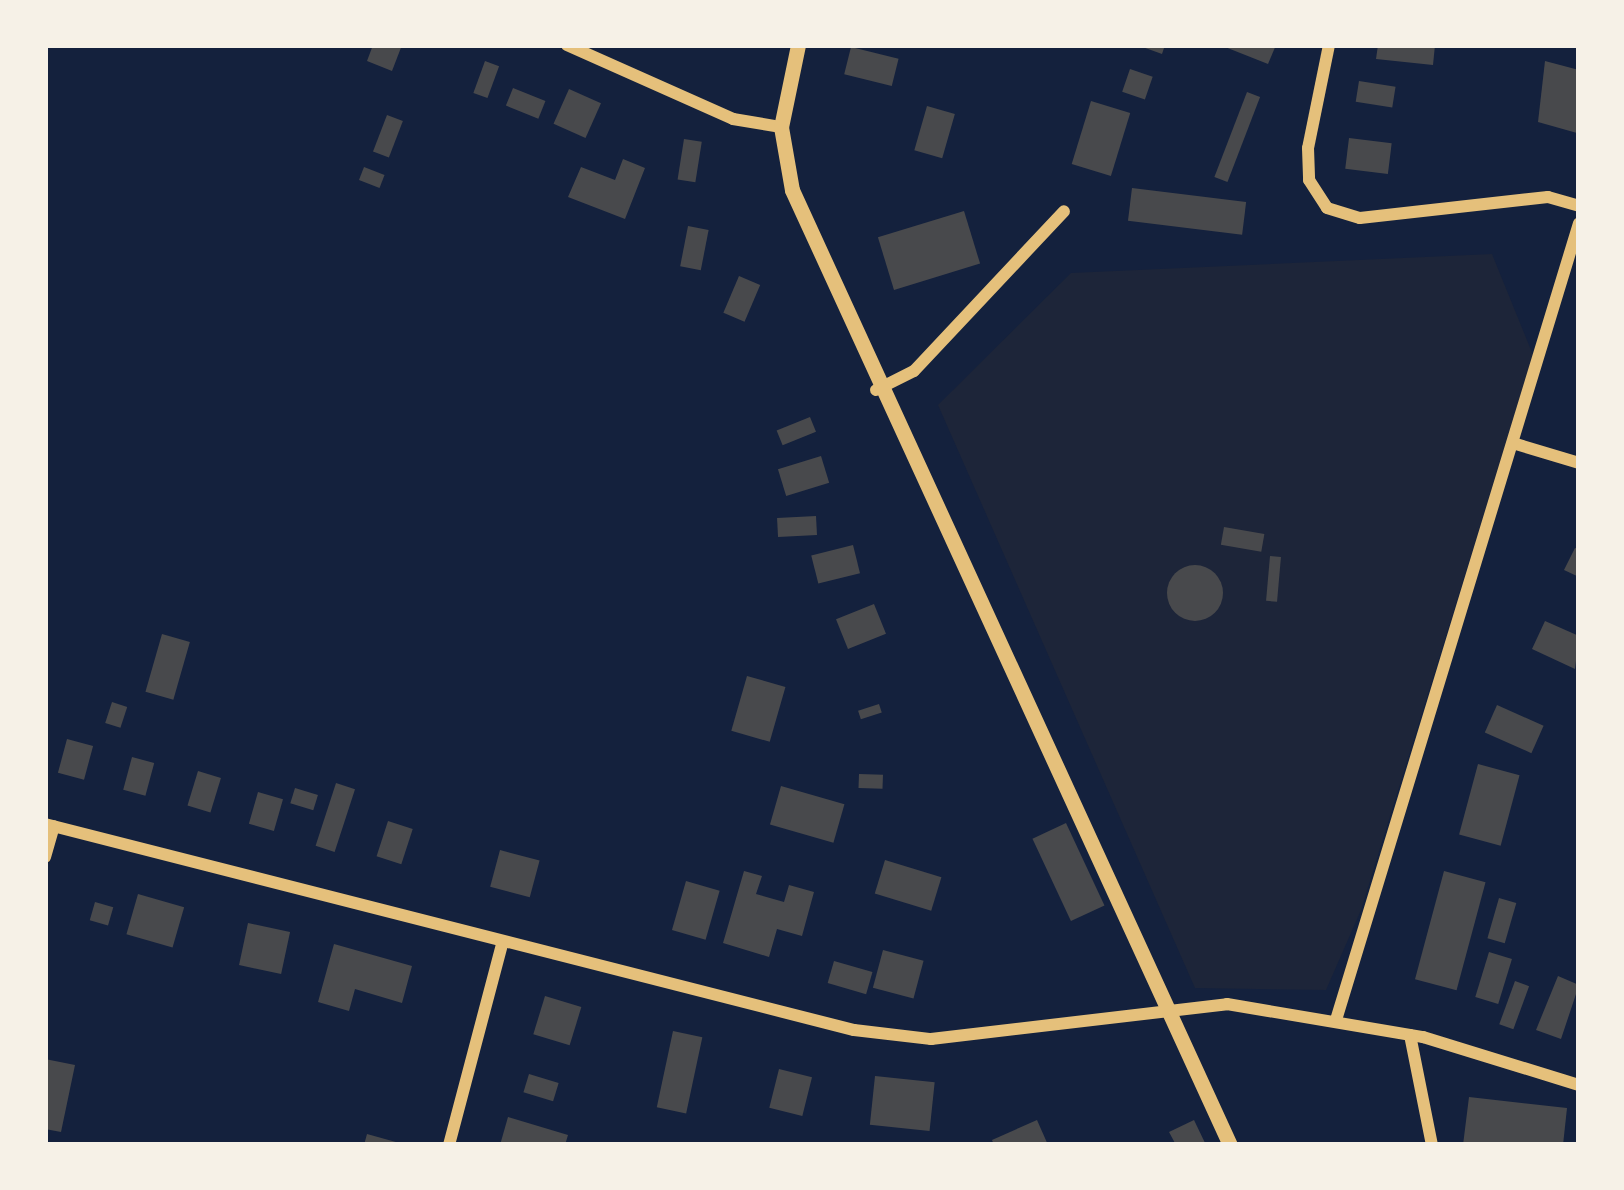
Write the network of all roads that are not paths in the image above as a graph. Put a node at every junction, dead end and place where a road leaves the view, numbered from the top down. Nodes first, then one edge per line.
1 (567, 45) edge
2 (798, 45) edge
3 (1328, 45) edge
4 (781, 127) junction
5 (1579, 206) edge
6 (1064, 211) dead end
7 (1579, 223) edge
8 (876, 390) junction
9 (1516, 444) junction
10 (1579, 463) edge
11 (49, 825) edge
12 (45, 857) edge
13 (502, 945) junction
14 (1168, 1007) junction
15 (1336, 1020) junction
16 (1410, 1035) junction
17 (1579, 1085) edge
18 (449, 1145) edge
19 (1230, 1145) edge
20 (1432, 1145) edge

1 - 4 street
2 - 4 street
3 - 5 street
4 - 8 street
6 - 8 street
7 - 9 street
8 - 14 street
9 - 10 street
9 - 15 street
11 - 12 street
11 - 13 street
13 - 14 street
13 - 18 street
14 - 15 street
14 - 19 street
15 - 16 street
16 - 17 street
16 - 20 street

